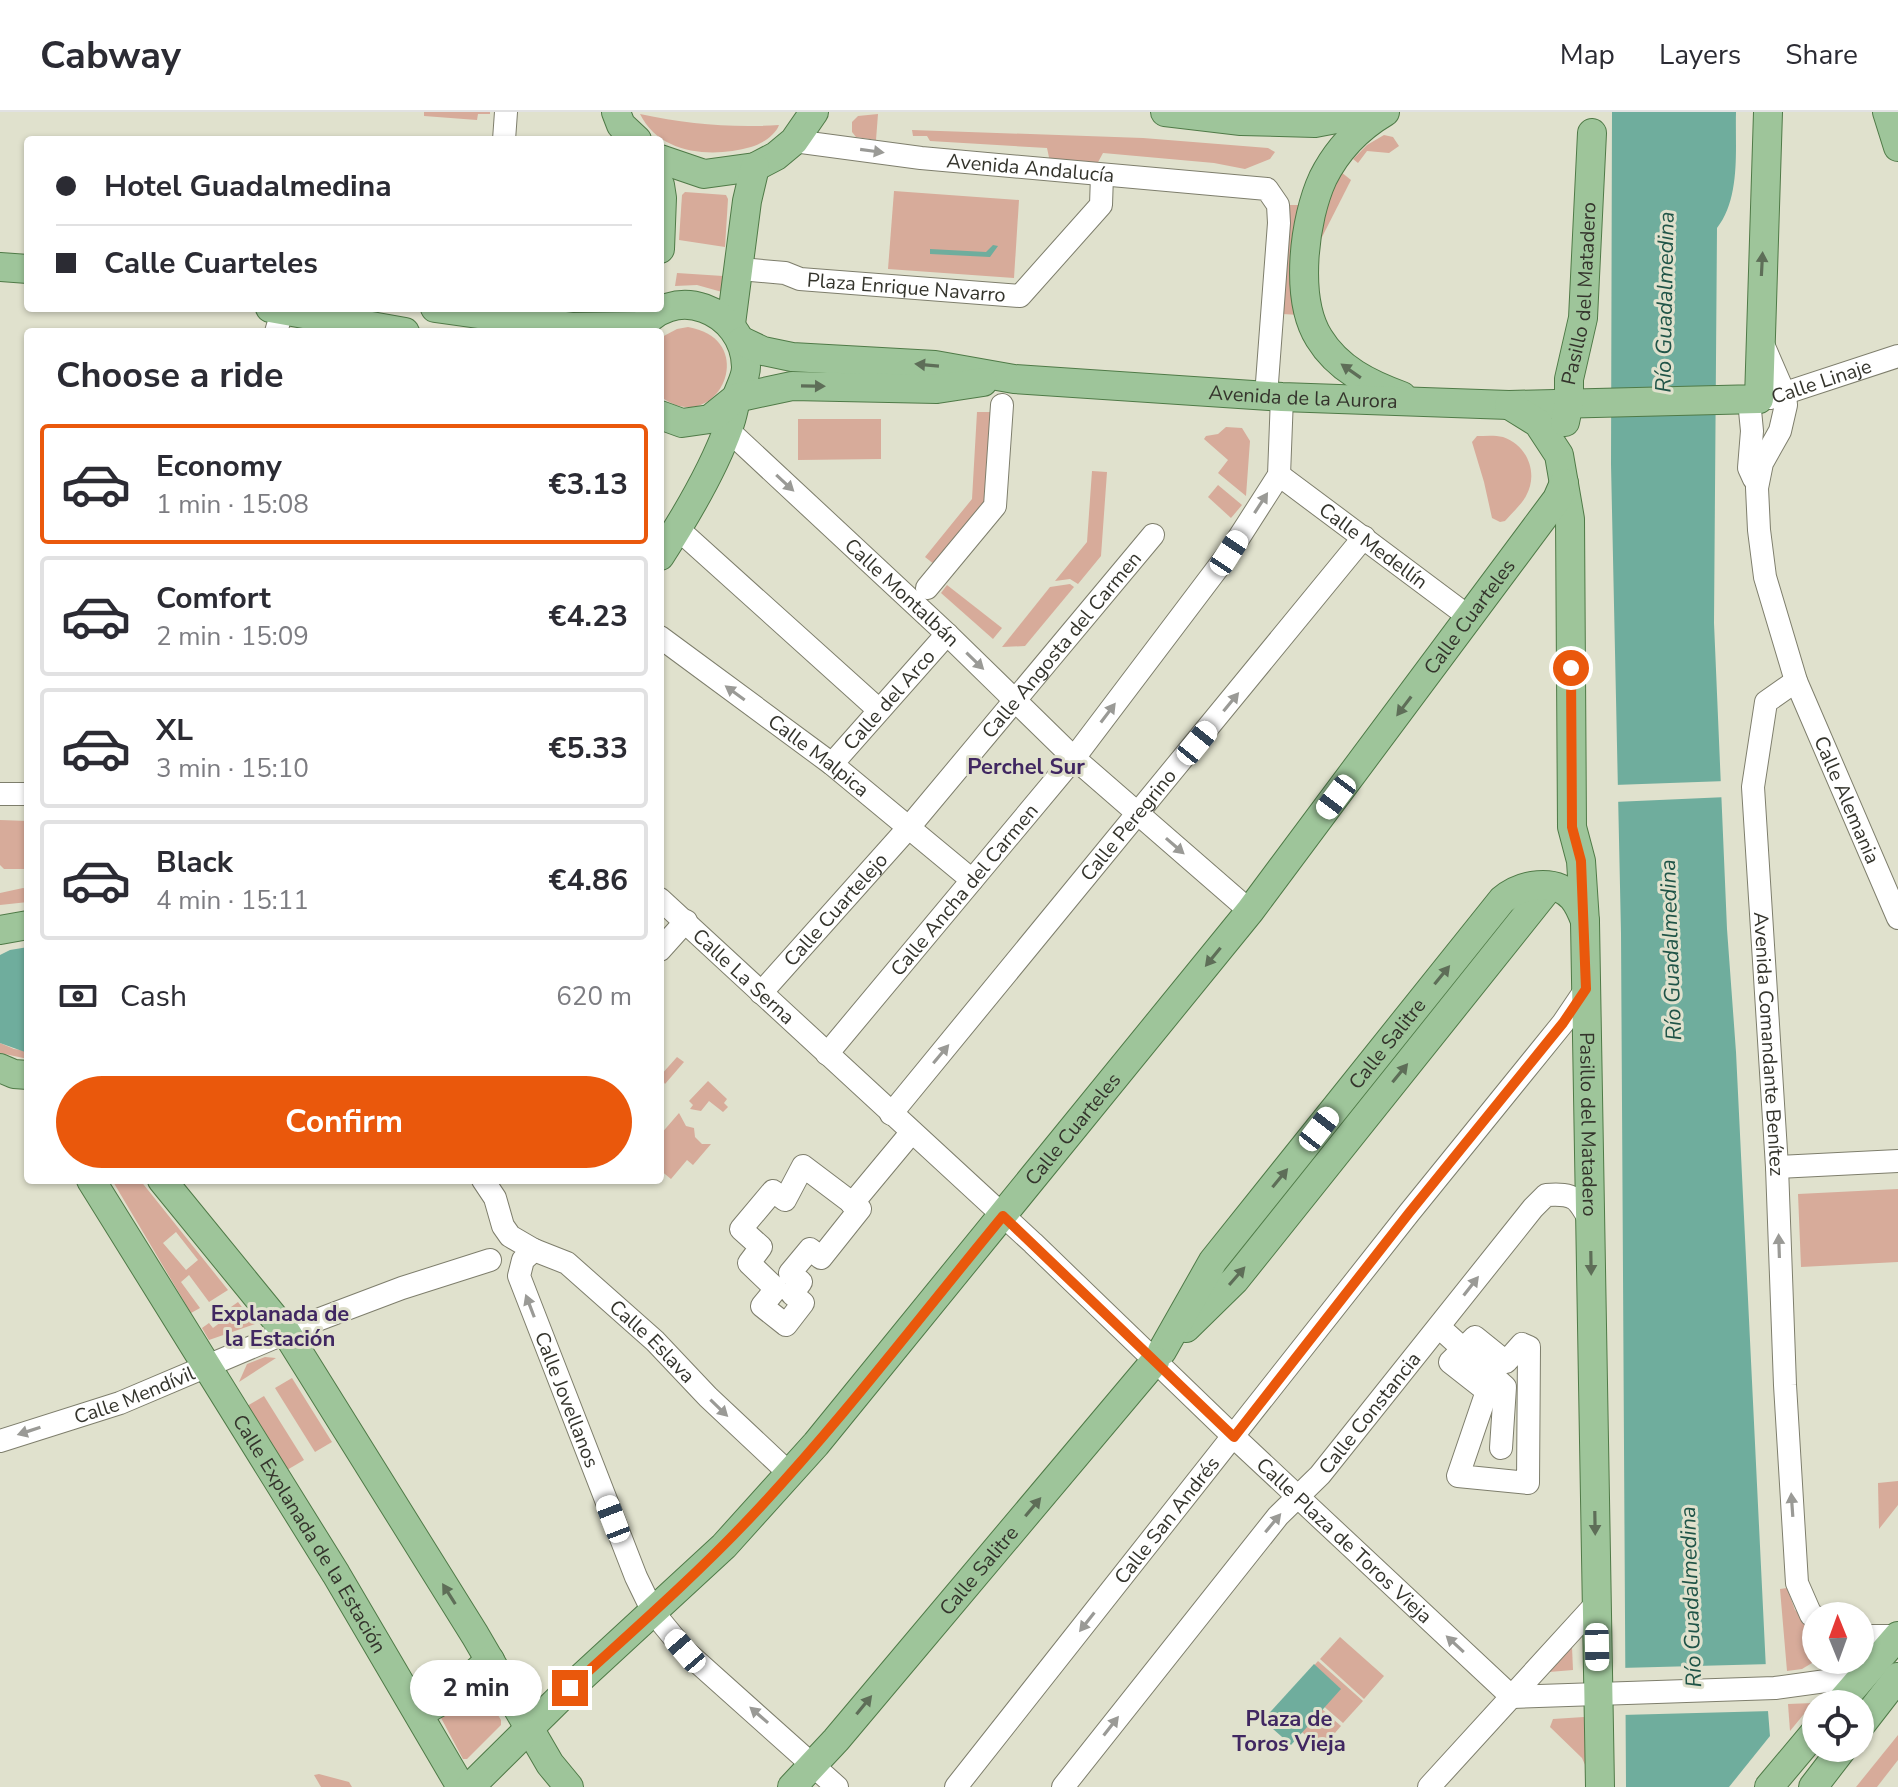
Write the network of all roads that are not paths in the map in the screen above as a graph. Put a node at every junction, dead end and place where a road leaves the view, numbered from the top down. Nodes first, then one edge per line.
1 (506, 112) edge
2 (616, 112) edge
3 (814, 112) edge
4 (1165, 112) edge
5 (1373, 112) edge
6 (1385, 112) edge
7 (1768, 112) edge
8 (1887, 112) edge
9 (1592, 133) dead end
10 (504, 136) edge
11 (633, 136) edge
12 (794, 141) junction
13 (1898, 147) edge
14 (664, 160) edge
15 (755, 167) junction
16 (1102, 175) junction
17 (0, 250) edge
18 (24, 252) edge
19 (0, 267) edge
20 (24, 269) edge
21 (740, 269) junction
22 (492, 312) edge
23 (664, 312) edge
24 (278, 314) edge
25 (647, 320) edge
26 (377, 328) edge
27 (737, 332) junction
28 (1575, 354) junction
29 (1898, 356) edge
30 (1003, 392) junction
31 (1274, 396) junction
32 (736, 398) junction
33 (1752, 399) junction
34 (1422, 402) junction
35 (1569, 403) junction
36 (1509, 405) junction
37 (664, 416) edge
38 (719, 424) junction
39 (1751, 438) junction
40 (1774, 440) junction
41 (1559, 455) junction
42 (1279, 475) junction
43 (1564, 483) junction
44 (1757, 488) junction
45 (678, 529) junction
46 (1153, 535) dead end
47 (1364, 537) junction
48 (664, 550) edge
49 (927, 588) dead end
50 (1469, 617) junction
51 (947, 634) junction
52 (664, 640) edge
53 (1796, 681) junction
54 (1015, 699) junction
55 (879, 710) junction
56 (1074, 758) junction
57 (832, 764) junction
58 (0, 794) edge
59 (24, 794) edge
60 (1139, 815) junction
61 (910, 826) junction
62 (972, 880) junction
63 (664, 902) edge
64 (1250, 911) junction
65 (1898, 918) edge
66 (686, 921) junction
67 (1585, 922) junction
68 (24, 926) edge
69 (0, 930) edge
70 (664, 946) edge
71 (1586, 989) junction
72 (761, 993) junction
73 (827, 1054) junction
74 (891, 1114) junction
75 (911, 1133) junction
76 (1898, 1161) edge
77 (1777, 1167) junction
78 (93, 1184) edge
79 (165, 1184) edge
80 (486, 1184) edge
81 (852, 1204) junction
82 (1003, 1216) junction
83 (1591, 1223) junction
84 (503, 1226) junction
85 (534, 1250) junction
86 (490, 1260) junction
87 (519, 1276) junction
88 (1439, 1327) junction
89 (286, 1332) junction
90 (1462, 1351) junction
91 (1158, 1356) junction
92 (206, 1365) junction
93 (1234, 1437) junction
94 (0, 1441) edge
95 (1501, 1448) dead end
96 (790, 1474) junction
97 (1298, 1497) junction
98 (1805, 1602) edge
99 (1596, 1604) junction
100 (653, 1612) junction
101 (1874, 1636) edge
102 (1898, 1636) edge
103 (490, 1660) junction
104 (1862, 1676) junction
105 (1898, 1677) edge
106 (1850, 1690) edge
107 (1603, 1692) junction
108 (1512, 1697) junction
109 (1874, 1708) edge
110 (420, 1713) junction
111 (529, 1728) junction
112 (1802, 1747) edge
113 (1832, 1762) edge
114 (813, 1764) junction
115 (461, 1787) edge
116 (470, 1787) edge
117 (569, 1787) edge
118 (792, 1787) edge
119 (837, 1787) edge
120 (956, 1787) edge
121 (1063, 1787) edge
122 (1429, 1787) edge
123 (1600, 1787) edge
124 (1769, 1787) edge
125 (1813, 1787) edge

1 - 10 street
2 - 11 main road
3 - 12 main road
4 - 5 main road
34 -> 6 main road
33 -> 7 main road
8 - 13 main road
9 - 28 main road, Pasillo del Matadero
12 - 15 main road
12 -> 16 street, Avenida Andalucía
14 - 15 main road
15 - 21 main road
16 - 21 street, Plaza Enrique Navarro
16 - 31 street, Avenida Andalucía
17 - 18 main road
19 - 20 main road
21 - 27 main road
22 - 25 main road
23 - 27 main road, Avenida de la Aurora
24 - 26 main road
30 -> 27 main road, Avenida de la Aurora
27 - 32 main road
28 - 35 main road, Pasillo del Matadero
28 - 36 main road
29 - 33 street, Calle Linaje
30 - 31 main road, Avenida de la Aurora
32 -> 30 main road, Avenida de la Aurora
30 - 49 street
31 - 34 main road, Avenida de la Aurora
31 - 42 street
32 - 38 main road
33 - 35 main road, Avenida de la Aurora
33 - 39 street
33 - 40 street
34 - 36 main road, Avenida de la Aurora
35 - 36 main road, Avenida de la Aurora
35 - 41 main road, Pasillo del Matadero
36 - 41 main road, Pasillo del Matadero
37 - 38 main road
38 - 45 main road
38 -> 51 street, Calle Montalbán
39 - 40 street
39 - 44 street
40 - 44 street
41 - 43 main road, Pasillo del Matadero
42 - 47 street, Calle Medellín
56 -> 42 street, Calle Ancha del Carmen
43 - 50 main road, Calle Cuarteles
43 - 67 main road, Pasillo del Matadero
44 - 53 street
45 - 48 main road
45 - 55 street
46 - 54 street, Calle Angosta del Carmen
47 - 50 street, Calle Medellín
60 -> 47 street, Calle Peregrino
50 -> 64 main road, Calle Cuarteles
51 -> 54 street, Calle Montalbán
51 - 55 street, Calle del Arco
57 -> 52 street, Calle Malpica
53 - 65 street, Calle Alemania
53 - 77 street, Avenida Comandante Benítez
54 - 56 street, Calle Montalbán
54 - 61 street, Calle Angosta del Carmen
55 - 57 street, Calle del Arco
56 - 60 street, Calle Montalbán
56 - 62 street, Calle Ancha del Carmen
57 - 61 street, Calle Malpica
58 - 59 street
60 -> 64 street, Calle Montalbán
74 -> 60 street, Calle Peregrino
61 - 62 street, Calle Malpica
61 - 72 street, Calle Cuartelejo
62 - 73 street, Calle Ancha del Carmen
63 - 66 street, Calle La Serna
64 -> 82 main road, Calle Cuarteles
66 - 70 street
66 - 72 street, Calle La Serna
67 - 71 main road, Pasillo del Matadero
91 -> 67 main road, Calle Salitre
68 - 69 main road
71 - 83 main road, Pasillo del Matadero
71 - 93 street, Calle San Andrés
72 - 73 street, Calle La Serna
73 - 74 street, Calle Plaza de Toros Vieja
74 - 75 street, Calle Plaza de Toros Vieja
75 - 81 street
75 - 82 street, Calle Plaza de Toros Vieja
76 - 77 street
98 -> 77 street, Avenida Comandante Benítez
78 - 92 main road, Calle Explanada de la Estación
79 - 89 main road
80 - 84 street
81 - 81 street
82 - 91 street, Calle Plaza de Toros Vieja
82 - 96 main road, Calle Cuarteles
88 -> 83 street, Calle Constancia
83 -> 99 main road, Pasillo del Matadero
84 - 85 street, Calle Eslava
84 - 86 street
85 - 87 street
85 -> 96 street, Calle Eslava
86 - 87 street
86 - 89 street, Calle Mendívil
100 -> 87 street, Calle Jovellanos
88 - 90 street
88 - 97 street, Calle Constancia
89 - 92 street, Calle Mendívil
103 -> 89 main road
90 - 90 street
90 - 95 street
91 - 93 street, Calle Plaza de Toros Vieja
114 -> 91 main road, Calle Salitre
92 -> 94 street, Calle Mendívil
92 - 110 main road, Calle Explanada de la Estación
93 - 97 street, Calle Plaza de Toros Vieja
93 -> 120 street, Calle San Andrés
96 - 100 main road, Calle Cuarteles
108 -> 97 street, Calle Plaza de Toros Vieja
121 -> 97 street, Calle Constancia
99 - 107 main road, Pasillo del Matadero
99 - 108 street
100 - 111 main road, Calle Cuarteles
114 -> 100 street, Calle Jovellanos
101 - 102 street
102 - 104 main road
103 - 110 main road
103 - 111 main road
104 - 106 main road
104 - 107 street
105 - 109 main road
107 - 108 street
107 - 123 main road, Pasillo del Matadero
108 - 122 street
110 - 115 main road, Calle Explanada de la Estación
111 - 116 main road, Calle Cuarteles
111 - 117 main road
112 - 124 main road
113 - 125 main road
114 - 118 main road, Calle Salitre
114 - 119 street, Calle Jovellanos

